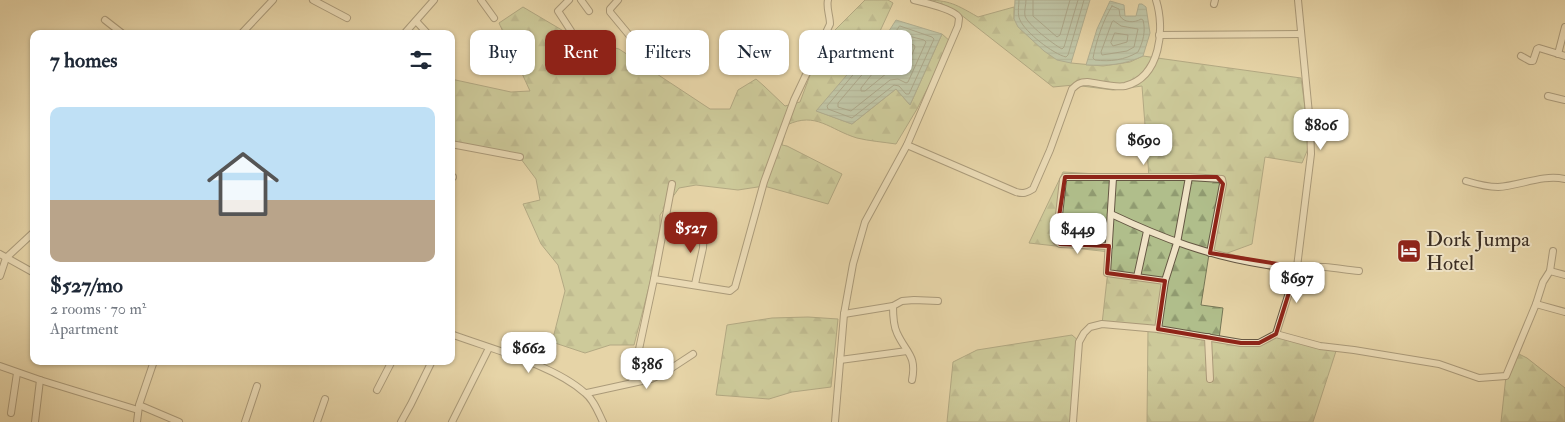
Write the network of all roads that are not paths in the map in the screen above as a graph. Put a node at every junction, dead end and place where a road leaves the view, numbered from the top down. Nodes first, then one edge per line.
1 (274, 0) edge
2 (313, 0) edge
3 (434, 0) edge
4 (481, 0) edge
5 (570, 0) edge
6 (581, 0) edge
7 (618, 0) edge
8 (828, 0) edge
9 (914, 0) edge
10 (1156, 0) edge
11 (1298, 0) edge
12 (589, 11) dead end
13 (347, 18) dead end
14 (494, 18) dead end
15 (105, 20) dead end
16 (416, 21) junction
17 (1565, 27) edge
18 (118, 30) edge
19 (245, 30) edge
20 (408, 30) edge
21 (424, 30) edge
22 (571, 30) edge
23 (626, 31) edge
24 (1301, 34) junction
25 (1160, 35) junction
26 (1562, 55) edge
27 (1521, 56) dead end
28 (1548, 96) dead end
29 (1565, 100) edge
30 (455, 145) edge
31 (907, 145) junction
32 (520, 157) dead end
33 (1189, 177) junction
34 (1113, 178) junction
35 (1565, 179) edge
36 (1466, 181) dead end
37 (672, 184) dead end
38 (1110, 214) junction
39 (704, 227) dead end
40 (1147, 232) junction
41 (30, 236) edge
42 (1177, 243) junction
43 (1109, 246) junction
44 (1553, 251) dead end
45 (1210, 253) junction
46 (0, 254) edge
47 (6, 258) junction
48 (1297, 267) junction
49 (30, 271) edge
50 (1359, 271) dead end
51 (1550, 271) junction
52 (1565, 275) edge
53 (0, 276) edge
54 (1136, 277) junction
55 (654, 279) junction
56 (1165, 281) junction
57 (695, 284) junction
58 (938, 301) dead end
59 (1536, 304) junction
60 (893, 306) junction
61 (1565, 312) edge
62 (844, 314) junction
63 (1158, 328) junction
64 (1276, 334) junction
65 (455, 335) edge
66 (1208, 337) junction
67 (489, 348) junction
68 (907, 351) junction
69 (693, 354) dead end
70 (840, 360) junction
71 (153, 365) edge
72 (390, 365) edge
73 (430, 365) edge
74 (0, 366) edge
75 (17, 373) junction
76 (1210, 379) dead end
77 (40, 380) junction
78 (912, 380) dead end
79 (632, 382) junction
80 (257, 386) dead end
81 (377, 390) dead end
82 (587, 394) junction
83 (325, 399) dead end
84 (139, 408) junction
85 (11, 412) dead end
86 (35, 422) edge
87 (137, 422) edge
88 (179, 422) edge
89 (245, 422) edge
90 (317, 422) edge
91 (401, 422) edge
92 (452, 422) edge
93 (603, 422) edge
94 (835, 422) edge
95 (1073, 422) edge

1 - 19 street
2 - 13 street
3 - 16 street
4 - 14 street
5 - 22 street
6 - 12 street
7 - 23 street
8 - 57 street
9 - 31 street
10 - 25 street
11 - 24 street
15 - 18 street
16 - 20 street
16 - 21 street
17 - 26 street
24 - 25 street
24 - 48 street
25 - 31 street
26 - 27 street
28 - 29 street
30 - 32 street
31 - 62 street
33 - 34 street
33 - 42 street
33 - 45 street
34 - 38 street
34 - 43 street
35 - 36 street
37 - 55 street
38 - 40 street
38 - 43 street
39 - 57 street
40 - 42 street
40 - 54 street
41 - 47 street
42 - 45 street
42 - 56 street
43 - 54 street
44 - 51 street
45 - 48 street
46 - 47 street
47 - 49 street
47 - 53 street
48 - 50 street
48 - 64 street
51 - 52 street
51 - 59 street
54 - 56 street
55 - 57 street
55 - 79 street
56 - 63 street
58 - 60 street
59 - 61 street
59 - 64 street
60 - 62 street
60 - 68 street
62 - 70 street
63 - 66 street
63 - 95 street
64 - 66 street
65 - 67 street
66 - 76 street
67 - 82 street
67 - 92 street
68 - 70 street
68 - 78 street
69 - 79 street
70 - 94 street
71 - 84 street
72 - 81 street
73 - 91 street
74 - 75 street
75 - 77 street
75 - 85 street
77 - 84 street
77 - 86 street
79 - 82 street
80 - 89 street
82 - 93 street
83 - 90 street
84 - 87 street
84 - 88 street

